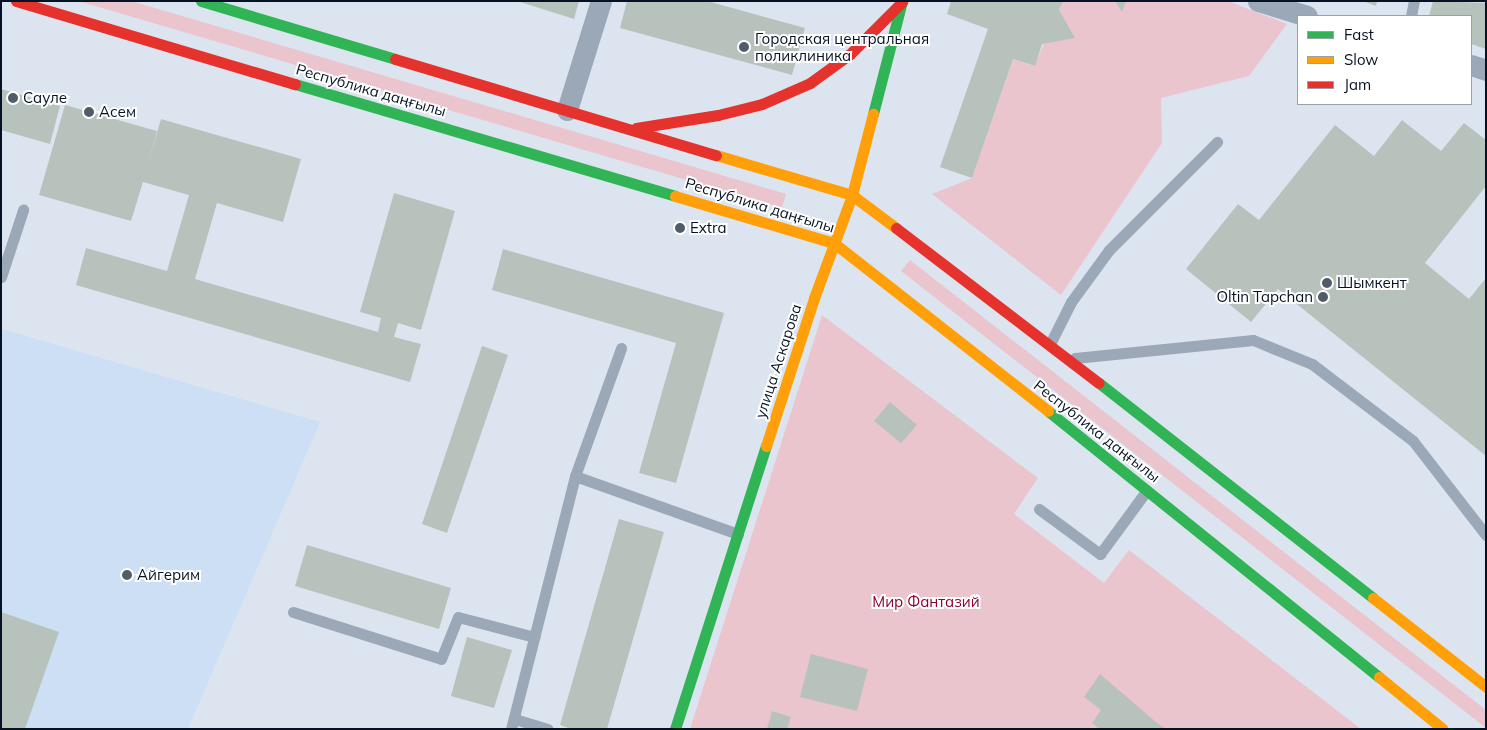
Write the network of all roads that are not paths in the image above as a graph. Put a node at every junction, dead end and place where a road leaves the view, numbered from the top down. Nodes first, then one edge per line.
1 (16, 1) edge
2 (201, 1) edge
3 (601, 1) edge
4 (1258, 1) edge
5 (1414, 1) edge
6 (902, 2) edge
7 (1304, 15) edge
8 (1411, 15) edge
9 (1472, 65) edge
10 (1486, 70) edge
11 (568, 110) junction
12 (630, 129) junction
13 (1217, 142) dead end
14 (852, 195) junction
15 (23, 210) dead end
16 (834, 243) junction
17 (1, 277) edge
18 (1050, 344) junction
19 (621, 348) dead end
20 (1069, 359) junction
21 (575, 476) junction
22 (1147, 490) junction
23 (1039, 509) dead end
24 (738, 534) junction
25 (1486, 535) edge
26 (293, 612) dead end
27 (534, 637) junction
28 (1486, 687) edge
29 (513, 724) edge
30 (547, 729) edge
31 (675, 729) edge
32 (1443, 729) edge

1 - 16 main road, Республика даңғылы
2 - 11 main road
3 - 11 street
4 - 7 street
5 - 8 lane
6 - 12 main road
6 - 14 main road, улица Аскарова
9 - 10 street
11 - 12 main road
12 - 14 main road
13 - 18 lane
14 - 16 main road, улица Аскарова
14 - 18 main road
15 - 17 lane
16 - 22 main road, Республика даңғылы
16 - 24 main road, улица Аскарова
18 - 20 main road
19 - 21 lane
20 - 25 lane
20 - 28 main road
21 - 24 lane
21 - 27 lane
22 - 23 lane
22 - 32 main road, Республика даңғылы
24 - 31 main road, улица Аскарова
26 - 27 lane
27 - 29 lane
29 - 30 lane

